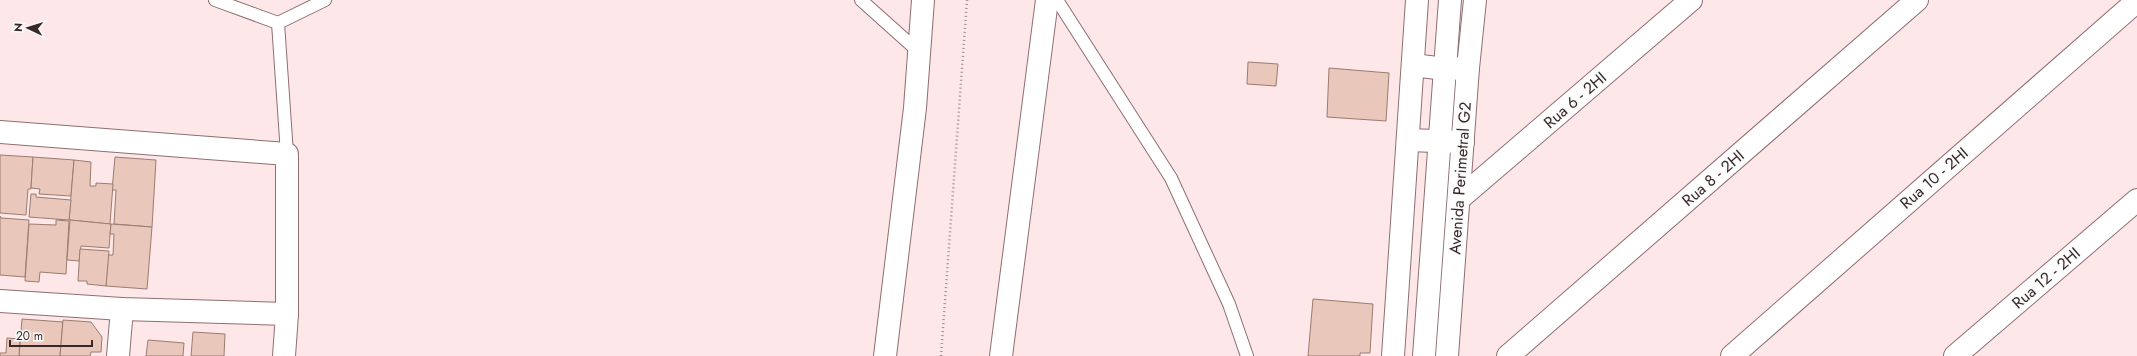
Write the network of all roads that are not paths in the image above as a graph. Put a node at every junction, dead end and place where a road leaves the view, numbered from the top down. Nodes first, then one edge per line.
1 (215, 0) edge
2 (324, 0) edge
3 (861, 0) edge
4 (923, 0) edge
5 (1047, 0) edge
6 (1057, 0) edge
7 (1417, 0) edge
8 (1450, 0) edge
9 (1475, 0) edge
10 (1692, 0) edge
11 (1917, 0) edge
12 (2137, 1) edge
13 (278, 23) junction
14 (919, 52) junction
15 (1413, 65) junction
16 (1468, 68) junction
17 (1446, 69) junction
18 (0, 132) edge
19 (1408, 140) junction
20 (1439, 141) junction
21 (1464, 142) junction
22 (287, 154) junction
23 (1460, 199) junction
24 (2137, 200) edge
25 (0, 301) edge
26 (122, 309) junction
27 (287, 314) junction
28 (118, 356) edge
29 (284, 356) edge
30 (885, 356) edge
31 (1001, 356) edge
32 (1247, 356) edge
33 (1394, 356) edge
34 (1424, 356) edge
35 (1447, 356) edge
36 (1508, 356) edge
37 (1732, 356) edge
38 (1955, 356) edge

1 - 13 lane
2 - 13 lane
3 - 14 lane
4 - 14 main road
5 - 31 main road
6 - 32 lane
7 - 15 main road
8 - 17 main road
9 - 16 main road, Avenida Perimetral G2
10 - 23 main road, Rua 6 - 2HI
11 - 36 main road, Rua 8 - 2HI
12 - 37 main road, Rua 10 - 2HI
13 - 22 lane
14 - 30 main road
15 - 17 main road
15 - 19 main road
16 - 17 main road
16 - 21 main road, Avenida Perimetral G2
17 - 20 main road
18 - 22 main road
19 - 20 main road
19 - 33 main road
20 - 21 main road
20 - 34 main road
21 - 23 main road, Avenida Perimetral G2
22 - 27 main road
23 - 35 main road, Avenida Perimetral G2
24 - 38 main road, Rua 12 - 2HI
25 - 26 main road
26 - 27 main road
26 - 28 main road
27 - 29 main road

